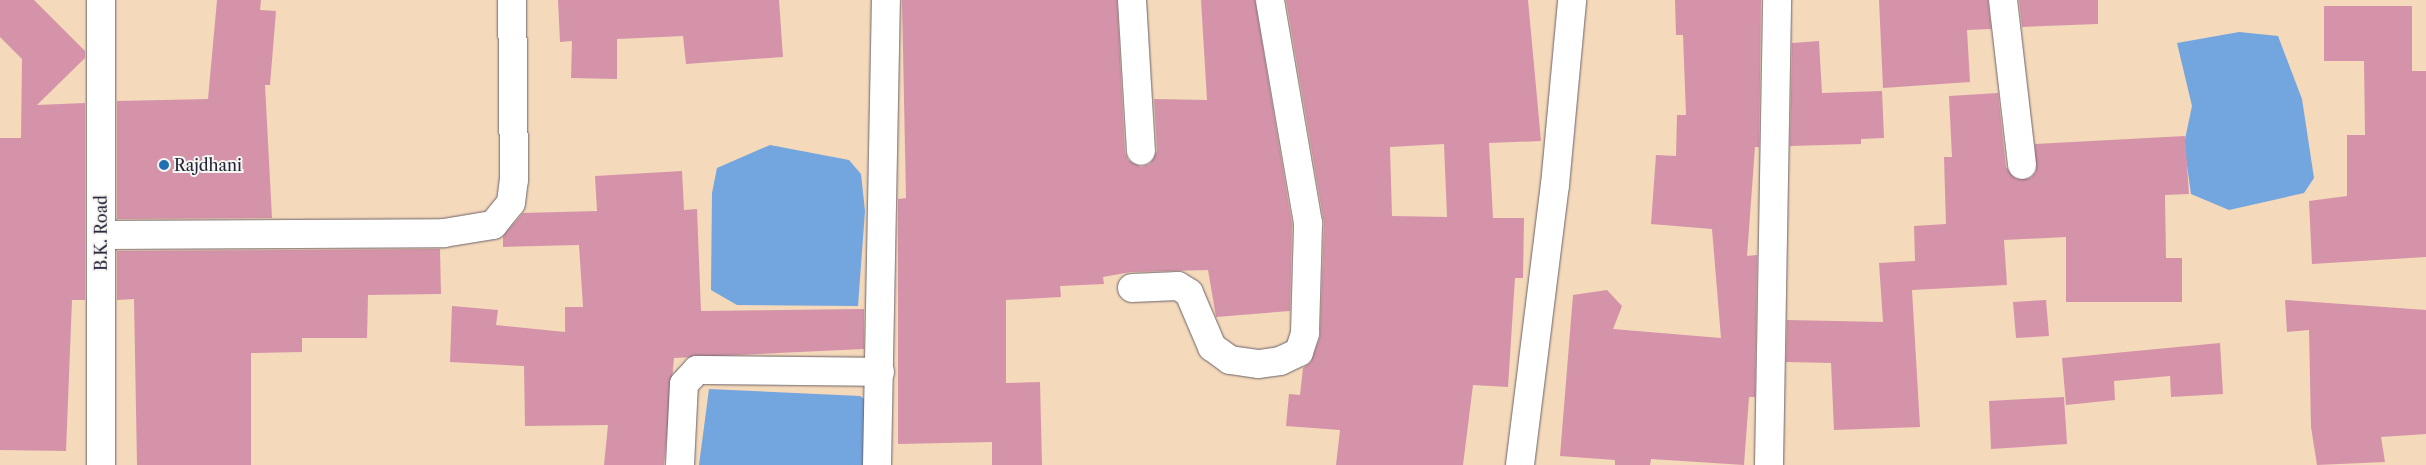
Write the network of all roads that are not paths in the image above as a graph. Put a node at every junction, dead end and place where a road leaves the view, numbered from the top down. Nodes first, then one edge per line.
1 (100, 0) edge
2 (512, 0) edge
3 (886, 0) edge
4 (1132, 0) edge
5 (1270, 0) edge
6 (1572, 0) edge
7 (1777, 0) edge
8 (2002, 0) edge
9 (1142, 151) dead end
10 (2022, 166) dead end
11 (100, 235) junction
12 (1132, 288) dead end
13 (880, 372) junction
14 (101, 465) edge
15 (680, 465) edge
16 (876, 465) edge
17 (1520, 465) edge
18 (1769, 465) edge

1 - 11 street, B.K. Road
2 - 11 street
3 - 13 street
4 - 9 street
5 - 12 street
6 - 17 street
7 - 18 street
8 - 10 street
11 - 14 street, B.K. Road
13 - 15 street
13 - 16 street

